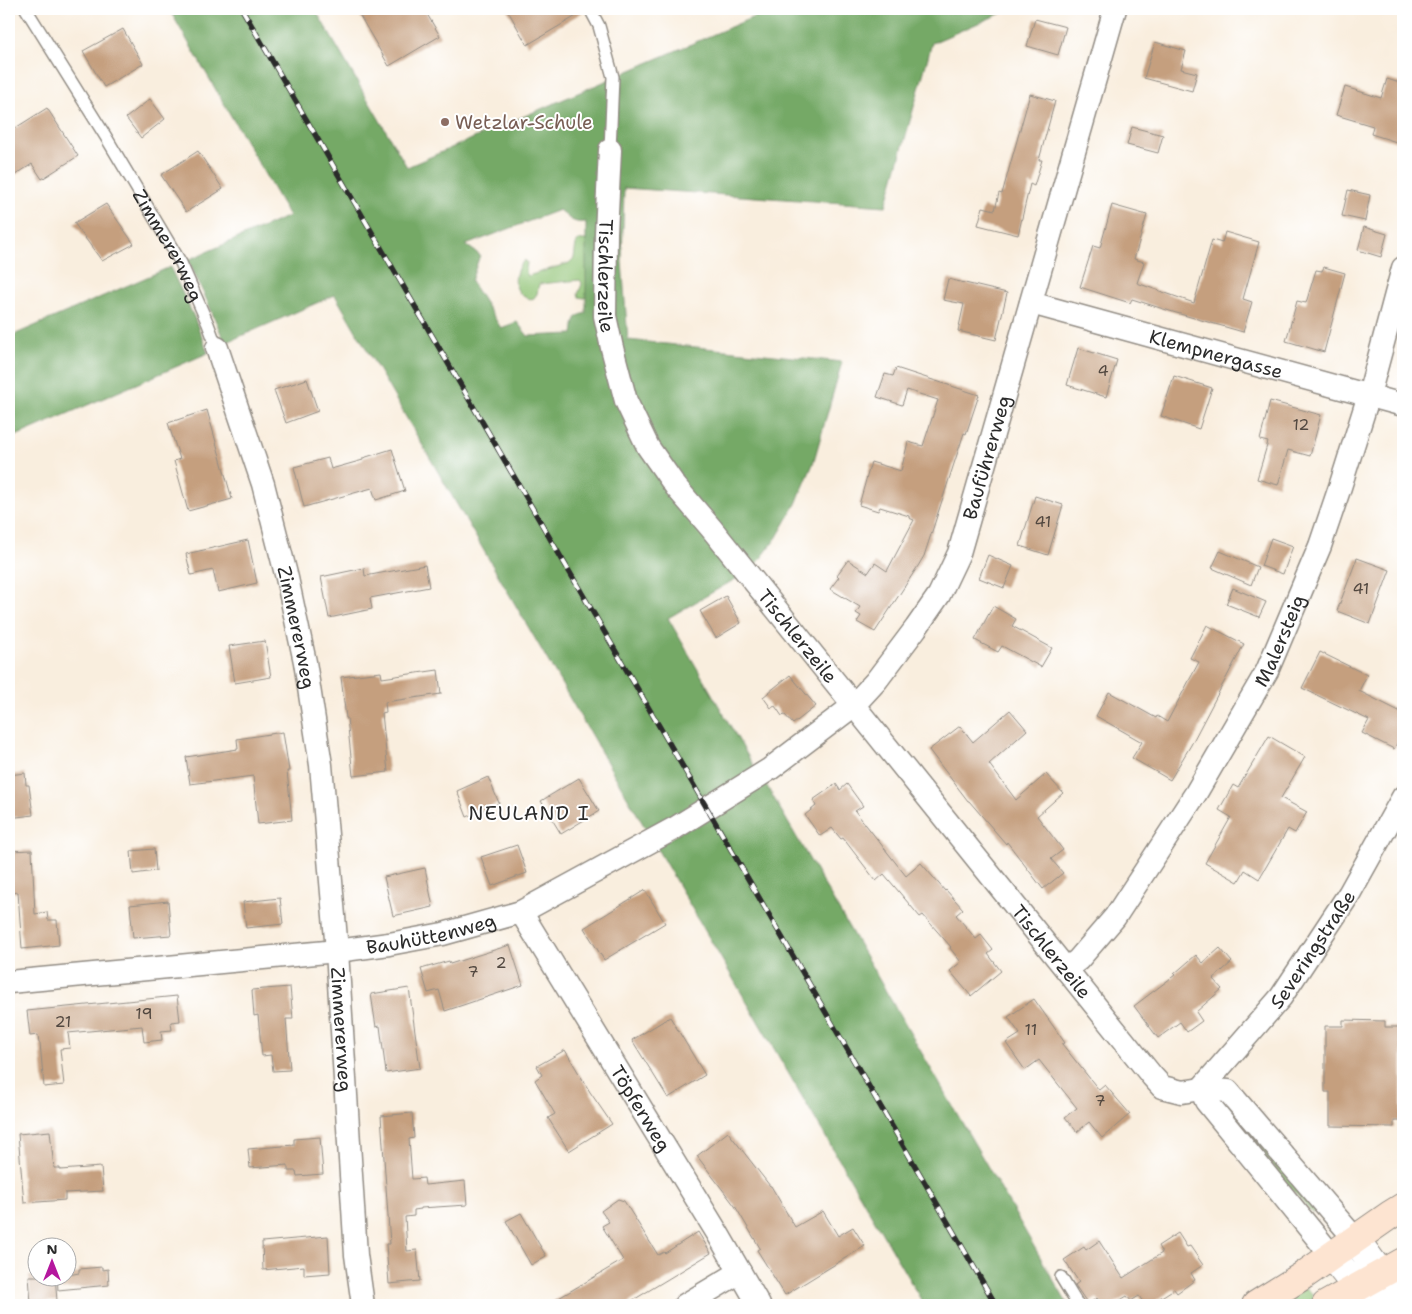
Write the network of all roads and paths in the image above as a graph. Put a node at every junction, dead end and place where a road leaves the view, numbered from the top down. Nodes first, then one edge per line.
1 (26, 9) edge
2 (590, 9) edge
3 (1115, 9) edge
4 (610, 150) joint
5 (1403, 268) edge
6 (1031, 304) junction
7 (216, 348) joint
8 (1369, 395) junction
9 (1403, 405) edge
10 (853, 706) junction
11 (1403, 797) edge
12 (707, 808) joint
13 (521, 912) junction
14 (337, 951) junction
15 (1066, 969) junction
16 (9, 982) edge
17 (1201, 1089) junction
18 (1403, 1207) edge
19 (1355, 1239) junction
20 (1331, 1255) junction
21 (1392, 1268) edge
22 (740, 1272) junction
23 (1061, 1277) dead end
24 (1364, 1296) edge
25 (1403, 1304) edge
26 (363, 1305) edge
27 (685, 1305) edge
28 (759, 1305) edge
29 (1078, 1305) edge
30 (1256, 1305) edge
31 (1326, 1305) edge

1 - 7 lane, Zimmererweg
2 - 4 lane, Tischlerzeile
3 - 6 street, Bauführerweg
4 - 10 street, Tischlerzeile
5 - 8 street, Malersteig
6 - 8 street, Klempnergasse
6 - 10 street, Bauführerweg
7 - 14 street, Zimmererweg
8 - 9 street, Klempnergasse
8 - 15 street, Malersteig
10 - 12 street, Bauführerweg
10 - 15 street, Tischlerzeile
11 - 17 street, Severingstraße
12 - 13 street, Bauhüttenweg
13 - 14 street, Bauhüttenweg
13 - 22 street, Töpferweg
14 - 16 street, Bauhüttenweg
14 - 26 street, Zimmererweg
15 - 17 street, Tischlerzeile
17 - 19 street, Tischlerzeile
17 - 20 street
18 - 19 main road
19 - 20 main road
19 - 21 street
20 - 24 street
20 - 30 main road
21 - 24 main road
21 - 25 street
22 - 27 street
22 - 28 street, Töpferweg
23 - 29 lane
24 - 31 main road

